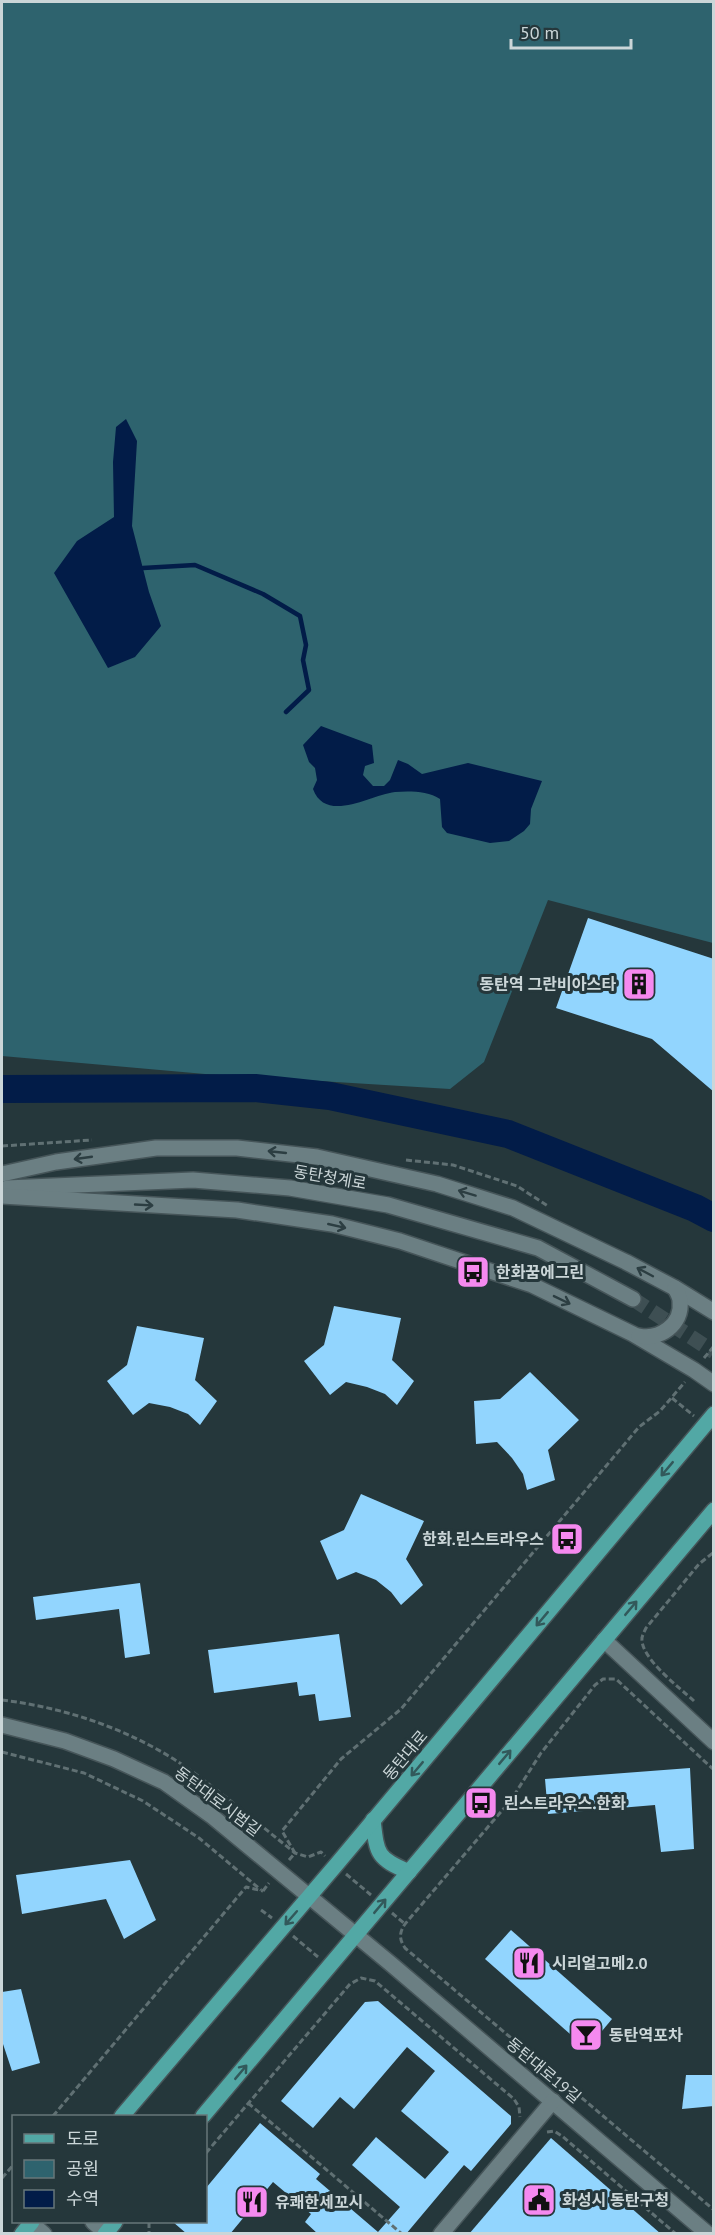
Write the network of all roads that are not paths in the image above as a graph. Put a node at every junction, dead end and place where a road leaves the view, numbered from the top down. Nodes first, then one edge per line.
1 (2, 1174) edge
2 (2, 1188) edge
3 (2, 1196) edge
4 (675, 1288) junction
5 (633, 1299) tunnel mouth
6 (714, 1312) edge
7 (633, 1334) junction
8 (714, 1384) edge
9 (714, 1414) edge
10 (714, 1510) edge
11 (604, 1640) junction
12 (2, 1725) edge
13 (714, 1742) edge
14 (373, 1820) junction
15 (409, 1872) junction
16 (309, 1896) junction
17 (356, 1935) junction
18 (553, 2101) junction
19 (123, 2115) edge
20 (204, 2115) edge
21 (94, 2223) edge
22 (28, 2226) edge
23 (106, 2233) edge
24 (44, 2234) edge
25 (441, 2234) edge
26 (708, 2234) edge

4 -> 1 street
2 - 5 street, 동탄청계로
3 -> 7 street
4 - 6 street
4 - 7 street
7 - 8 street
9 -> 14 main road, 동탄대로
11 -> 10 main road
11 - 13 street
15 -> 11 main road
12 - 16 street, 동탄대로시범길
14 - 15 main road
14 - 16 main road, 동탄대로
17 -> 15 main road
16 - 17 street, 동탄대로시범길
16 -> 19 main road, 동탄대로
17 - 18 street, 동탄대로19길
20 -> 17 main road
18 - 25 street
18 - 26 street, 동탄대로19길
21 - 23 street
22 - 24 street

